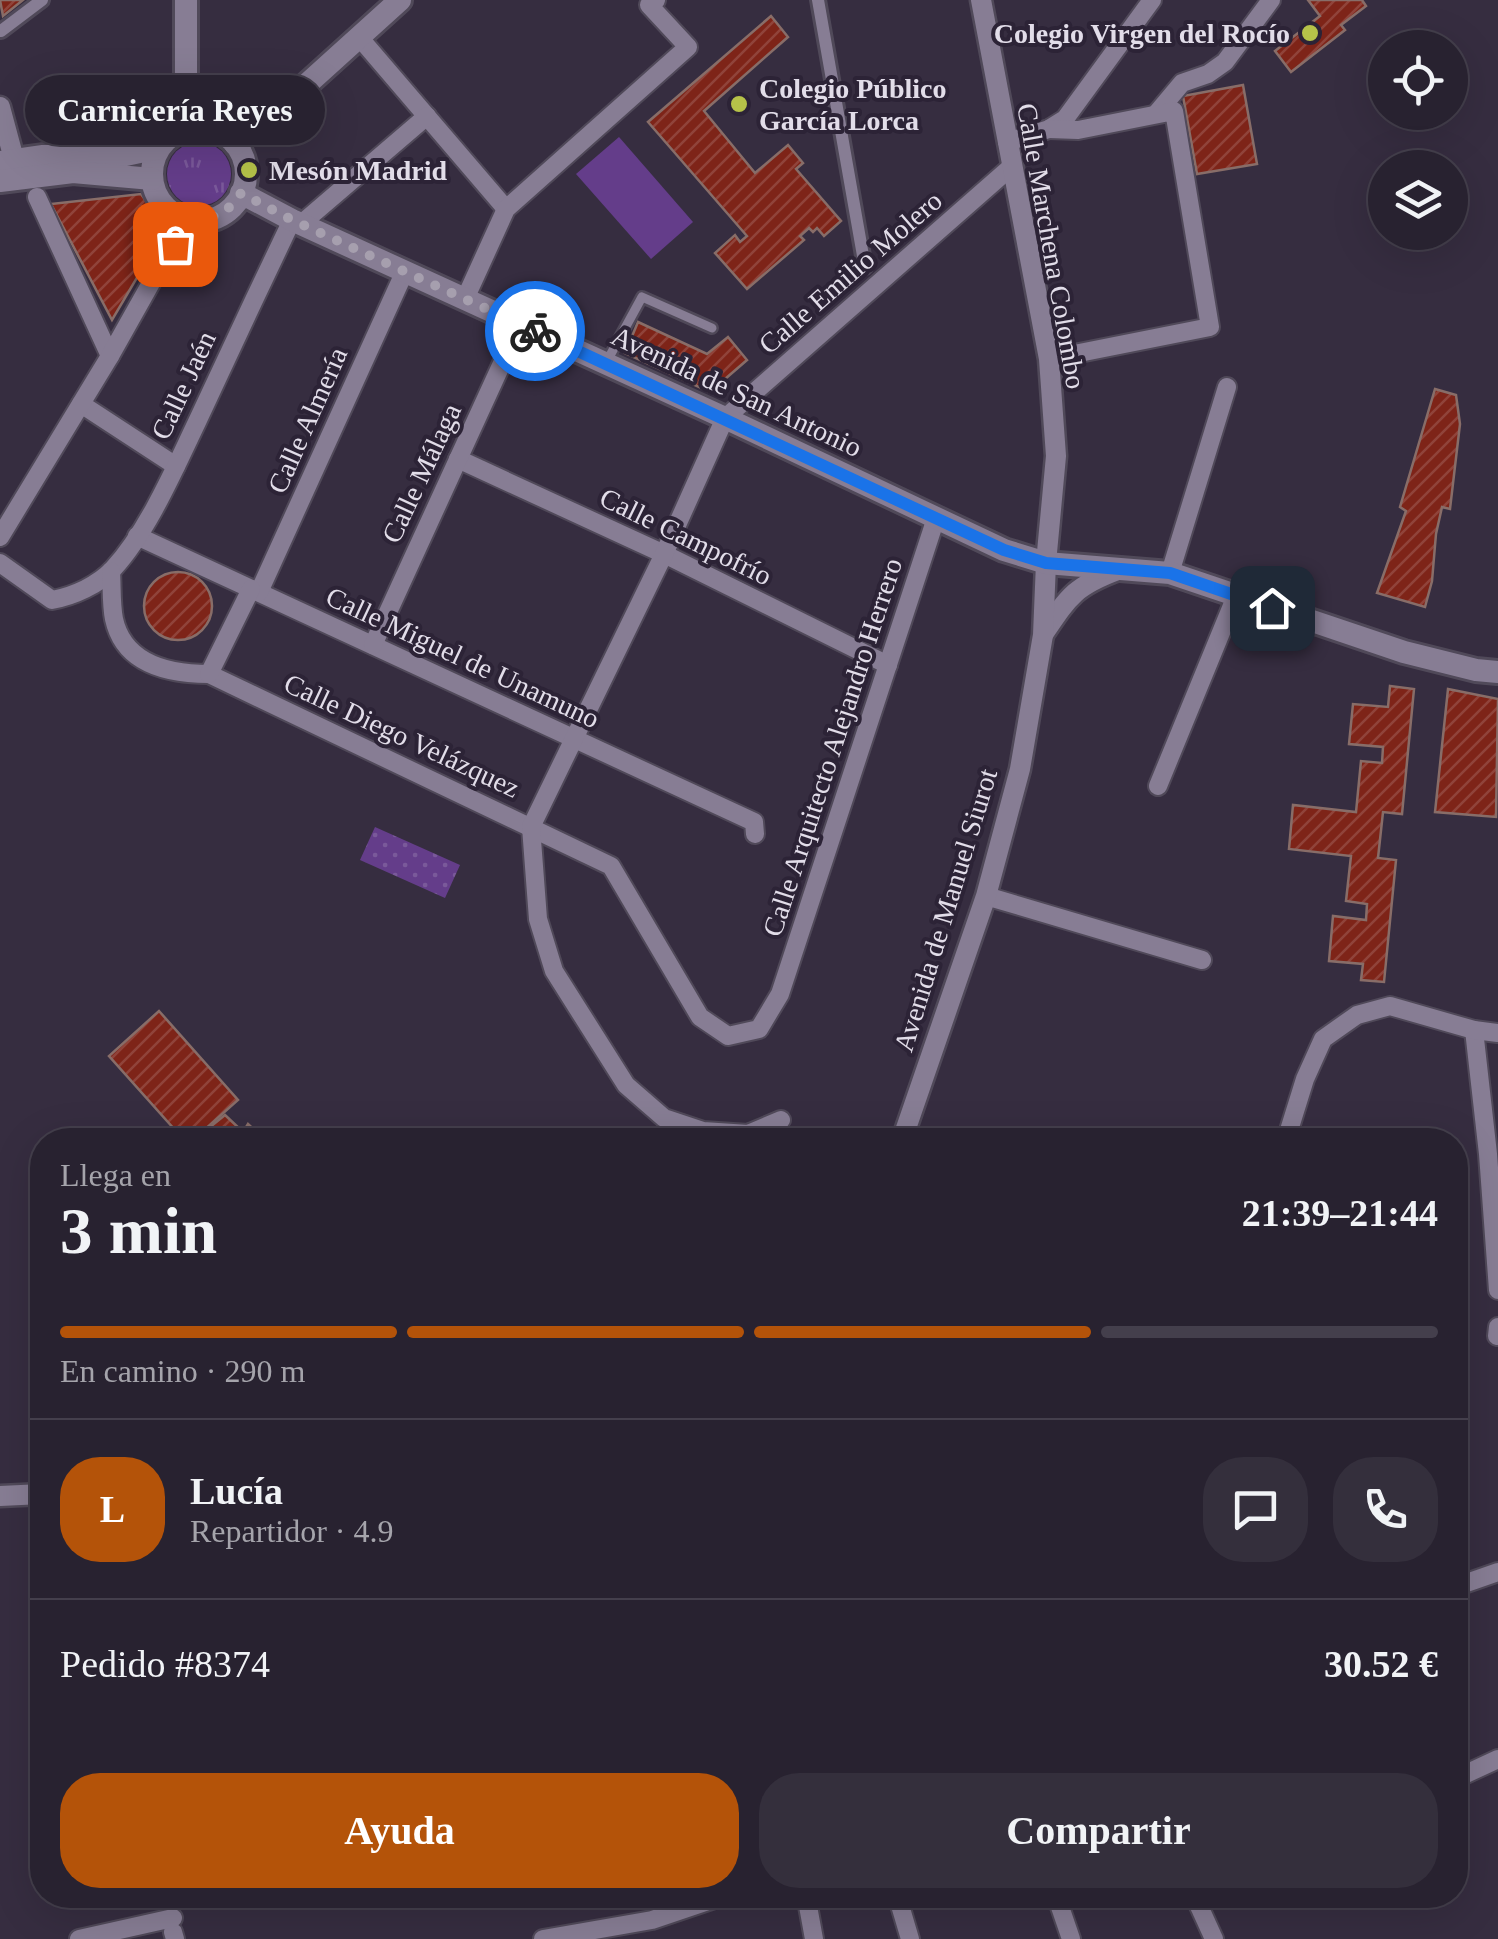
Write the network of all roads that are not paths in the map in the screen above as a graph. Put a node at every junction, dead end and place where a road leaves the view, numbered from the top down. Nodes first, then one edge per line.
1 (42, 0) edge
2 (186, 0) edge
3 (656, 0) edge
4 (818, 0) edge
5 (981, 0) edge
6 (1152, 0) edge
7 (1270, 0) edge
8 (388, 4) edge
9 (0, 31) edge
10 (359, 37) junction
11 (0, 107) edge
12 (1165, 113) junction
13 (426, 116) junction
14 (186, 128) junction
15 (1049, 129) junction
16 (1007, 142) junction
17 (235, 144) junction
18 (159, 148) junction
19 (7, 160) edge
20 (1011, 167) junction
21 (152, 179) junction
22 (0, 181) edge
23 (241, 193) junction
24 (37, 198) dead end
25 (506, 209) junction
26 (188, 219) junction
27 (296, 222) junction
28 (865, 267) dead end
29 (405, 271) junction
30 (465, 299) junction
31 (520, 324) junction
32 (712, 328) dead end
33 (110, 356) junction
34 (1049, 359) junction
35 (606, 364) junction
36 (1227, 387) dead end
37 (81, 404) junction
38 (725, 418) junction
39 (458, 459) junction
40 (176, 466) junction
41 (936, 518) junction
42 (138, 536) junction
43 (0, 537) edge
44 (664, 554) junction
45 (0, 563) edge
46 (1046, 563) junction
47 (1121, 568) junction
48 (111, 571) junction
49 (1170, 573) junction
50 (255, 590) junction
51 (1236, 596) junction
52 (1042, 635) junction
53 (373, 645) junction
54 (888, 665) junction
55 (1498, 672) edge
56 (209, 674) junction
57 (574, 738) junction
58 (1158, 786) dead end
59 (531, 827) junction
60 (755, 834) dead end
61 (986, 896) junction
62 (1202, 960) dead end
63 (1474, 1030) junction
64 (1498, 1033) edge
65 (780, 1120) dead end
66 (693, 1128) edge
67 (762, 1128) edge
68 (906, 1128) edge
69 (1290, 1128) edge
70 (1493, 1153) edge
71 (1498, 1290) edge
72 (1498, 1327) edge
73 (1497, 1336) edge
74 (30, 1495) edge
75 (0, 1496) edge
76 (1498, 1572) edge
77 (1468, 1582) edge
78 (1498, 1760) edge
79 (1468, 1773) edge
80 (688, 1908) edge
81 (808, 1908) edge
82 (901, 1908) edge
83 (1060, 1908) edge
84 (1202, 1908) edge
85 (652, 1920) junction
86 (174, 1930) edge
87 (80, 1939) edge
88 (543, 1939) edge
89 (657, 1939) edge
90 (814, 1939) edge
91 (910, 1939) edge
92 (1070, 1939) edge
93 (1214, 1939) edge

1 - 9 street
2 - 14 main road
3 - 25 street
4 - 28 street
5 - 16 street, Calle Marchena Colombo
6 - 15 street
7 - 12 street
8 - 10 main road
10 - 13 street
10 - 17 main road
11 - 19 street
12 - 15 street
12 - 34 street
13 - 25 street
13 - 27 street
14 - 17 main road
14 - 18 main road
15 - 16 street
16 - 20 street, Calle Marchena Colombo
17 - 23 main road
18 - 19 main road
18 - 21 main road
20 - 34 street, Calle Marchena Colombo
20 - 38 street, Calle Emilio Molero
21 - 22 main road
21 - 26 main road
23 - 26 main road
23 - 27 main road, Avenida de San Antonio
24 - 33 street
25 - 30 street
26 - 33 street
27 - 29 main road, Avenida de San Antonio
27 - 40 street, Calle Jaén
29 - 30 main road, Avenida de San Antonio
29 - 50 street, Calle Almería
30 - 31 main road, Avenida de San Antonio
31 - 35 main road, Avenida de San Antonio
31 - 39 street, Calle Málaga
32 - 35 lane
33 - 37 street
34 - 46 street, Calle Marchena Colombo
35 - 38 main road, Avenida de San Antonio
36 - 49 street
37 - 40 street
37 - 43 street
38 - 41 main road, Avenida de San Antonio
38 - 44 street
39 - 44 street, Calle Campofrío
39 - 53 street, Calle Málaga
40 - 42 street, Calle Jaén
41 - 46 main road, Avenida de San Antonio
41 - 54 street, Calle Arquitecto Alejandro Herrero
42 - 48 street, Calle Jaén
42 - 50 street, Calle Miguel de Unamuno
44 - 54 street, Calle Campofrío
44 - 57 street
45 - 48 street
46 - 47 main road
46 - 52 street, Avenida de Manuel Siurot
47 - 49 main road
47 - 52 street, Avenida de Manuel Siurot
48 - 56 street, Calle Diego Velázquez
49 - 51 main road
50 - 53 street, Calle Miguel de Unamuno
50 - 56 street, Calle Almería
51 - 55 main road
51 - 58 street
52 - 61 street, Avenida de Manuel Siurot
53 - 57 street, Calle Miguel de Unamuno
54 - 59 street, Calle Arquitecto Alejandro Herrero
56 - 59 street, Calle Diego Velázquez
57 - 59 street
57 - 60 street, Calle Miguel de Unamuno
59 - 66 street, Calle Diego Velázquez
61 - 62 street
61 - 68 street, Avenida de Manuel Siurot
63 - 64 street
63 - 69 street
63 - 70 street
65 - 67 street, Calle Diego Velázquez
70 - 71 street
72 - 73 street
74 - 75 street
76 - 77 street
78 - 79 street
80 - 85 street
81 - 90 street
82 - 91 street
83 - 92 street
84 - 93 street
85 - 88 street
85 - 89 street
86 - 87 street

